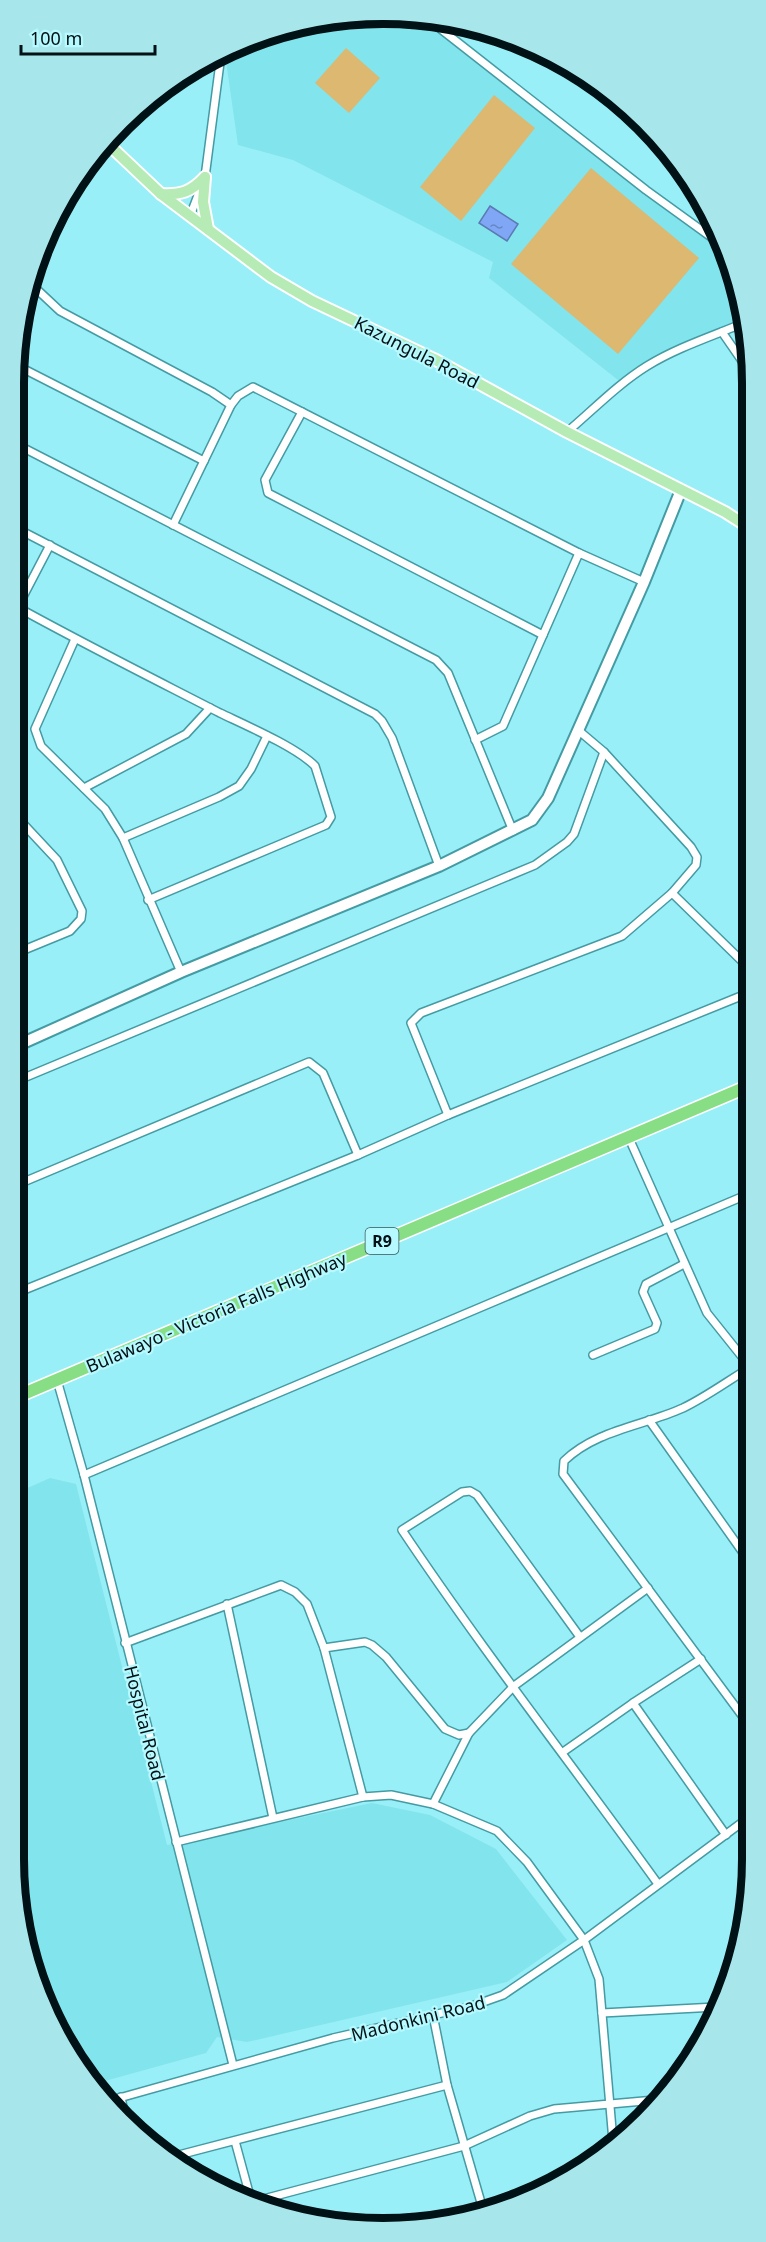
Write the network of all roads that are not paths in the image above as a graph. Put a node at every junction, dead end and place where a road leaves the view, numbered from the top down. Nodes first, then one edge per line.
1 (440, 29) edge
2 (219, 64) edge
3 (112, 147) edge
4 (205, 177) junction
5 (161, 194) junction
6 (190, 216) junction
7 (208, 229) junction
8 (711, 237) edge
9 (36, 289) edge
10 (737, 326) edge
11 (722, 332) junction
12 (741, 359) edge
13 (25, 368) edge
14 (231, 405) junction
15 (302, 412) junction
16 (567, 432) junction
17 (24, 448) edge
18 (204, 461) junction
19 (681, 490) junction
20 (742, 523) edge
21 (173, 525) junction
22 (24, 532) edge
23 (50, 545) junction
24 (579, 553) junction
25 (644, 582) junction
26 (24, 593) edge
27 (24, 614) edge
28 (543, 635) junction
29 (75, 639) junction
30 (210, 708) junction
31 (579, 730) junction
32 (267, 736) junction
33 (475, 740) junction
34 (604, 752) junction
35 (84, 788) junction
36 (24, 825) edge
37 (513, 831) junction
38 (123, 838) junction
39 (439, 866) junction
40 (672, 893) junction
41 (148, 900) junction
42 (24, 950) edge
43 (742, 961) edge
44 (181, 972) junction
45 (742, 996) edge
46 (24, 1043) edge
47 (24, 1078) edge
48 (742, 1089) edge
49 (448, 1115) junction
50 (628, 1136) junction
51 (357, 1155) junction
52 (24, 1182) edge
53 (742, 1197) edge
54 (668, 1228) junction
55 (684, 1264) junction
56 (24, 1290) edge
57 (593, 1355) dead end
58 (742, 1356) edge
59 (742, 1372) edge
60 (57, 1380) junction
61 (24, 1394) edge
62 (649, 1420) junction
63 (84, 1475) junction
64 (742, 1551) edge
65 (648, 1588) junction
66 (227, 1604) junction
67 (580, 1637) junction
68 (125, 1643) junction
69 (324, 1648) junction
70 (701, 1659) junction
71 (514, 1686) junction
72 (633, 1703) junction
73 (742, 1715) edge
74 (469, 1733) junction
75 (563, 1752) junction
76 (363, 1797) junction
77 (433, 1804) junction
78 (273, 1818) junction
79 (742, 1823) edge
80 (726, 1835) junction
81 (176, 1842) junction
82 (658, 1884) junction
83 (584, 1940) junction
84 (710, 2007) edge
85 (602, 2013) junction
86 (433, 2015) junction
87 (233, 2066) junction
88 (447, 2085) junction
89 (121, 2097) junction
90 (116, 2099) edge
91 (649, 2101) edge
92 (609, 2104) junction
93 (123, 2106) edge
94 (612, 2135) edge
95 (235, 2141) junction
96 (464, 2146) junction
97 (181, 2155) edge
98 (249, 2192) edge
99 (266, 2198) edge
100 (482, 2204) edge

1 - 8 street
2 - 4 street
3 - 5 main road, Kazungula Road
4 - 5 main road
4 - 6 street
4 - 7 main road
5 - 6 main road, Kazungula Road
6 - 7 main road, Kazungula Road
7 - 16 main road, Kazungula Road
9 - 14 street
10 - 11 street
11 - 12 street
11 - 16 street
13 - 18 street
14 - 15 street
14 - 18 street
15 - 24 street
15 - 28 street
16 - 19 main road, Kazungula Road
17 - 21 street
18 - 21 street
19 - 20 main road, Kazungula Road
19 - 25 street
21 - 33 street
22 - 23 street
23 - 26 street
23 - 39 street
24 - 25 street
24 - 28 street
25 - 31 street
27 - 29 street
28 - 33 street
29 - 30 street
29 - 35 street
30 - 32 street
30 - 35 street
31 - 34 street
31 - 37 street
32 - 38 street
32 - 41 street
33 - 37 street
34 - 40 street
34 - 47 street
35 - 38 street
36 - 42 street
37 - 39 street
38 - 41 street
39 - 44 street
40 - 43 street
40 - 49 street
41 - 44 street
44 - 46 street
45 - 49 street
48 - 50 highway, Bulawayo - Victoria Falls Highway / R9
49 - 51 street
50 - 54 street
50 - 60 highway, Bulawayo - Victoria Falls Highway / R9
51 - 52 street
51 - 56 street
53 - 54 street
54 - 55 street
54 - 63 street
55 - 57 street
55 - 58 street
59 - 62 street
60 - 61 highway, Bulawayo - Victoria Falls Highway / R9
60 - 63 street, Hospital Road
62 - 64 street
62 - 65 street
63 - 68 street, Hospital Road
65 - 67 street
65 - 70 street
66 - 68 street
66 - 69 street
66 - 78 street
67 - 71 street
67 - 71 street
68 - 81 street, Hospital Road
69 - 74 street
69 - 76 street
70 - 72 street
70 - 73 street
71 - 74 street
71 - 75 street
72 - 75 street
72 - 80 street
74 - 77 street
75 - 82 street
76 - 77 street
76 - 78 street
77 - 83 street
78 - 81 street
79 - 80 street, Madonkini Road
80 - 82 street, Madonkini Road
81 - 87 street, Hospital Road
82 - 83 street, Madonkini Road
83 - 85 street
83 - 86 street, Madonkini Road
84 - 85 street
85 - 92 street
86 - 87 street, Madonkini Road
86 - 88 street
87 - 89 street, Madonkini Road
88 - 95 street
88 - 96 street
89 - 90 street, Madonkini Road
89 - 93 street
91 - 92 street
92 - 94 street
92 - 96 street
95 - 97 street
95 - 98 street
96 - 99 street
96 - 100 street

